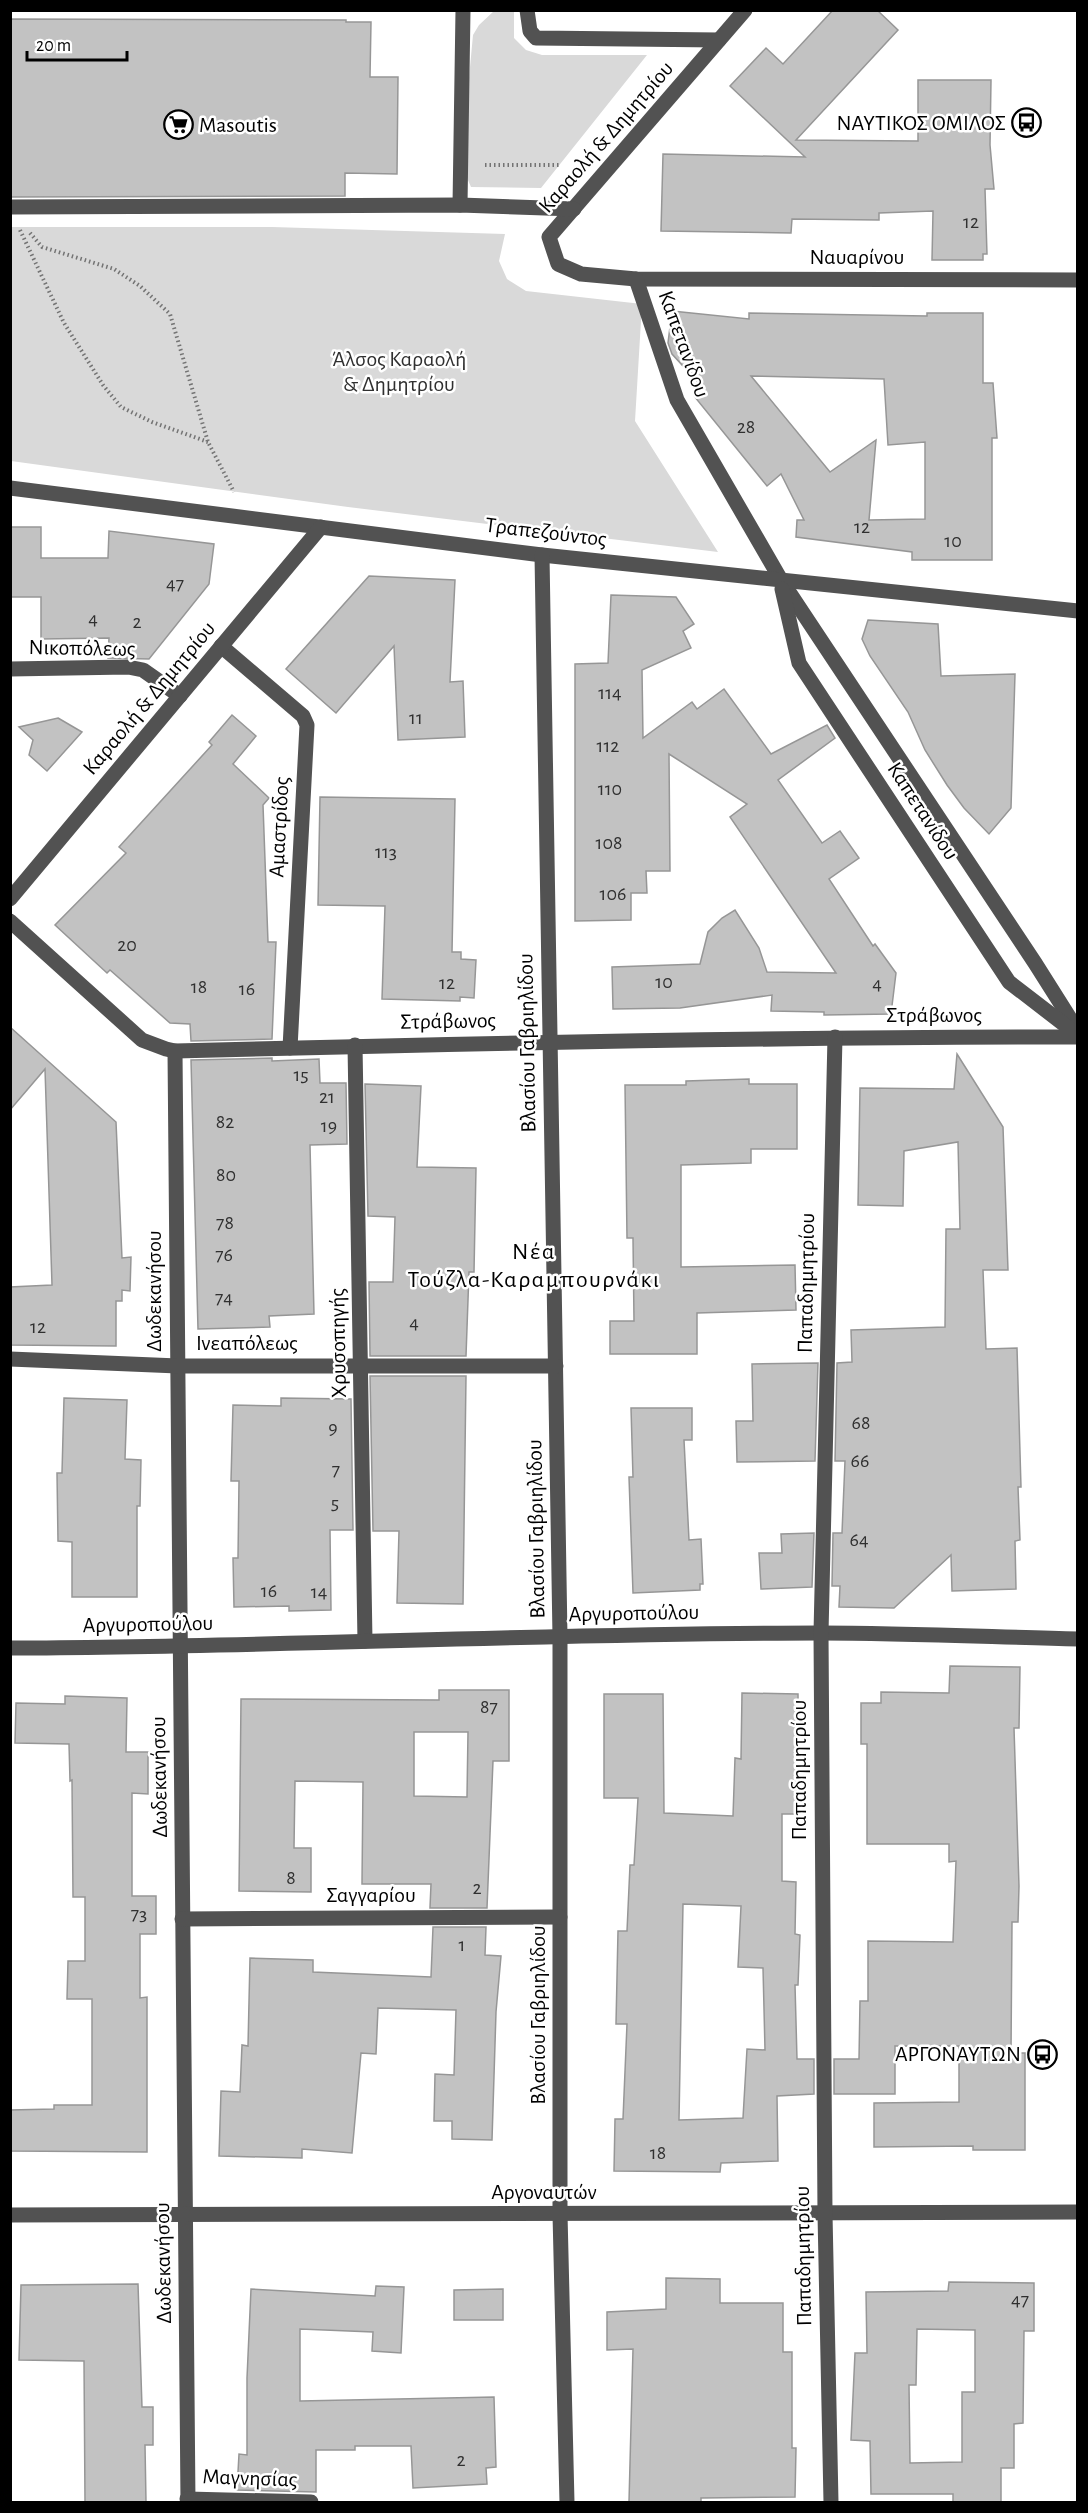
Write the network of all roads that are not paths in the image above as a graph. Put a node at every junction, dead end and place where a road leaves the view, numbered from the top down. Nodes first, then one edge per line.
1 (463, 10) edge
2 (527, 10) edge
3 (745, 10) edge
4 (719, 40) junction
5 (460, 205) junction
6 (10, 207) edge
7 (574, 209) junction
8 (636, 279) junction
9 (1077, 280) edge
10 (10, 488) edge
11 (321, 527) junction
12 (542, 555) junction
13 (781, 580) junction
14 (1077, 611) edge
15 (222, 646) junction
16 (10, 669) edge
17 (180, 696) junction
18 (10, 899) edge
19 (10, 921) edge
20 (1077, 1034) edge
21 (835, 1037) junction
22 (549, 1042) junction
23 (355, 1045) junction
24 (290, 1048) junction
25 (175, 1051) junction
26 (10, 1359) edge
27 (178, 1366) junction
28 (361, 1366) junction
29 (556, 1366) junction
30 (821, 1633) junction
31 (560, 1637) junction
32 (1077, 1639) edge
33 (365, 1641) junction
34 (180, 1647) junction
35 (10, 1648) edge
36 (560, 1917) junction
37 (183, 1919) junction
38 (1077, 2212) edge
39 (185, 2214) junction
40 (560, 2214) junction
41 (825, 2214) junction
42 (10, 2215) edge
43 (188, 2501) edge
44 (310, 2502) edge
45 (567, 2502) edge
46 (831, 2502) edge

1 - 5 street
2 - 4 street
3 - 4 street, Καραολή & Δημητρίου
4 - 7 street, Καραολή & Δημητρίου
5 - 6 street
5 - 7 street
7 - 8 street, Καραολή & Δημητρίου
8 - 9 street, Ναυαρίνου
8 - 13 street, Καπετανίδου
10 - 11 street, Τραπεζούντος
11 - 12 street, Τραπεζούντος
11 - 15 street, Καραολή & Δημητρίου
12 - 13 street, Τραπεζούντος
12 - 22 street, Βλασίου Γαβριηλίδου
13 - 14 street, Τραπεζούντος
13 - 20 street, Καπετανίδου
13 - 20 street, Καπετανίδου
15 - 17 street, Καραολή & Δημητρίου
15 - 24 street, Αμαστρίδος
16 - 17 street, Νικοπόλεως
17 - 18 street, Καραολή & Δημητρίου
19 - 25 street, Στράβωνος
20 - 21 street, Στράβωνος
21 - 22 street, Στράβωνος
21 - 30 street, Παπαδημητρίου
22 - 23 street, Στράβωνος
22 - 29 street, Βλασίου Γαβριηλίδου
23 - 24 street, Στράβωνος
23 - 28 street, Χρυσοπηγής
24 - 25 street, Στράβωνος
25 - 27 street, Δωδεκανήσου
26 - 27 street, Ινεαπόλεως
27 - 28 street, Ινεαπόλεως
27 - 34 street, Δωδεκανήσου
28 - 29 street, Ινεαπόλεως
28 - 33 street, Χρυσοπηγής
29 - 31 street, Βλασίου Γαβριηλίδου
30 - 31 street, Αργυροπούλου
30 - 32 street, Αργυροπούλου
30 - 41 street, Παπαδημητρίου
31 - 33 street, Αργυροπούλου
31 - 36 street, Βλασίου Γαβριηλίδου
33 - 34 street, Αργυροπούλου
34 - 35 street, Αργυροπούλου
34 - 37 street, Δωδεκανήσου
36 - 37 street, Σαγγαρίου
36 - 40 street, Βλασίου Γαβριηλίδου
37 - 39 street, Δωδεκανήσου
38 - 41 street, Αργοναυτών
39 - 40 street, Αργοναυτών
39 - 42 street, Αργοναυτών
39 - 43 street, Δωδεκανήσου
40 - 41 street, Αργοναυτών
40 - 45 street, Βλασίου Γαβριηλίδου
41 - 46 street, Παπαδημητρίου
43 - 44 street, Μαγνησίας

